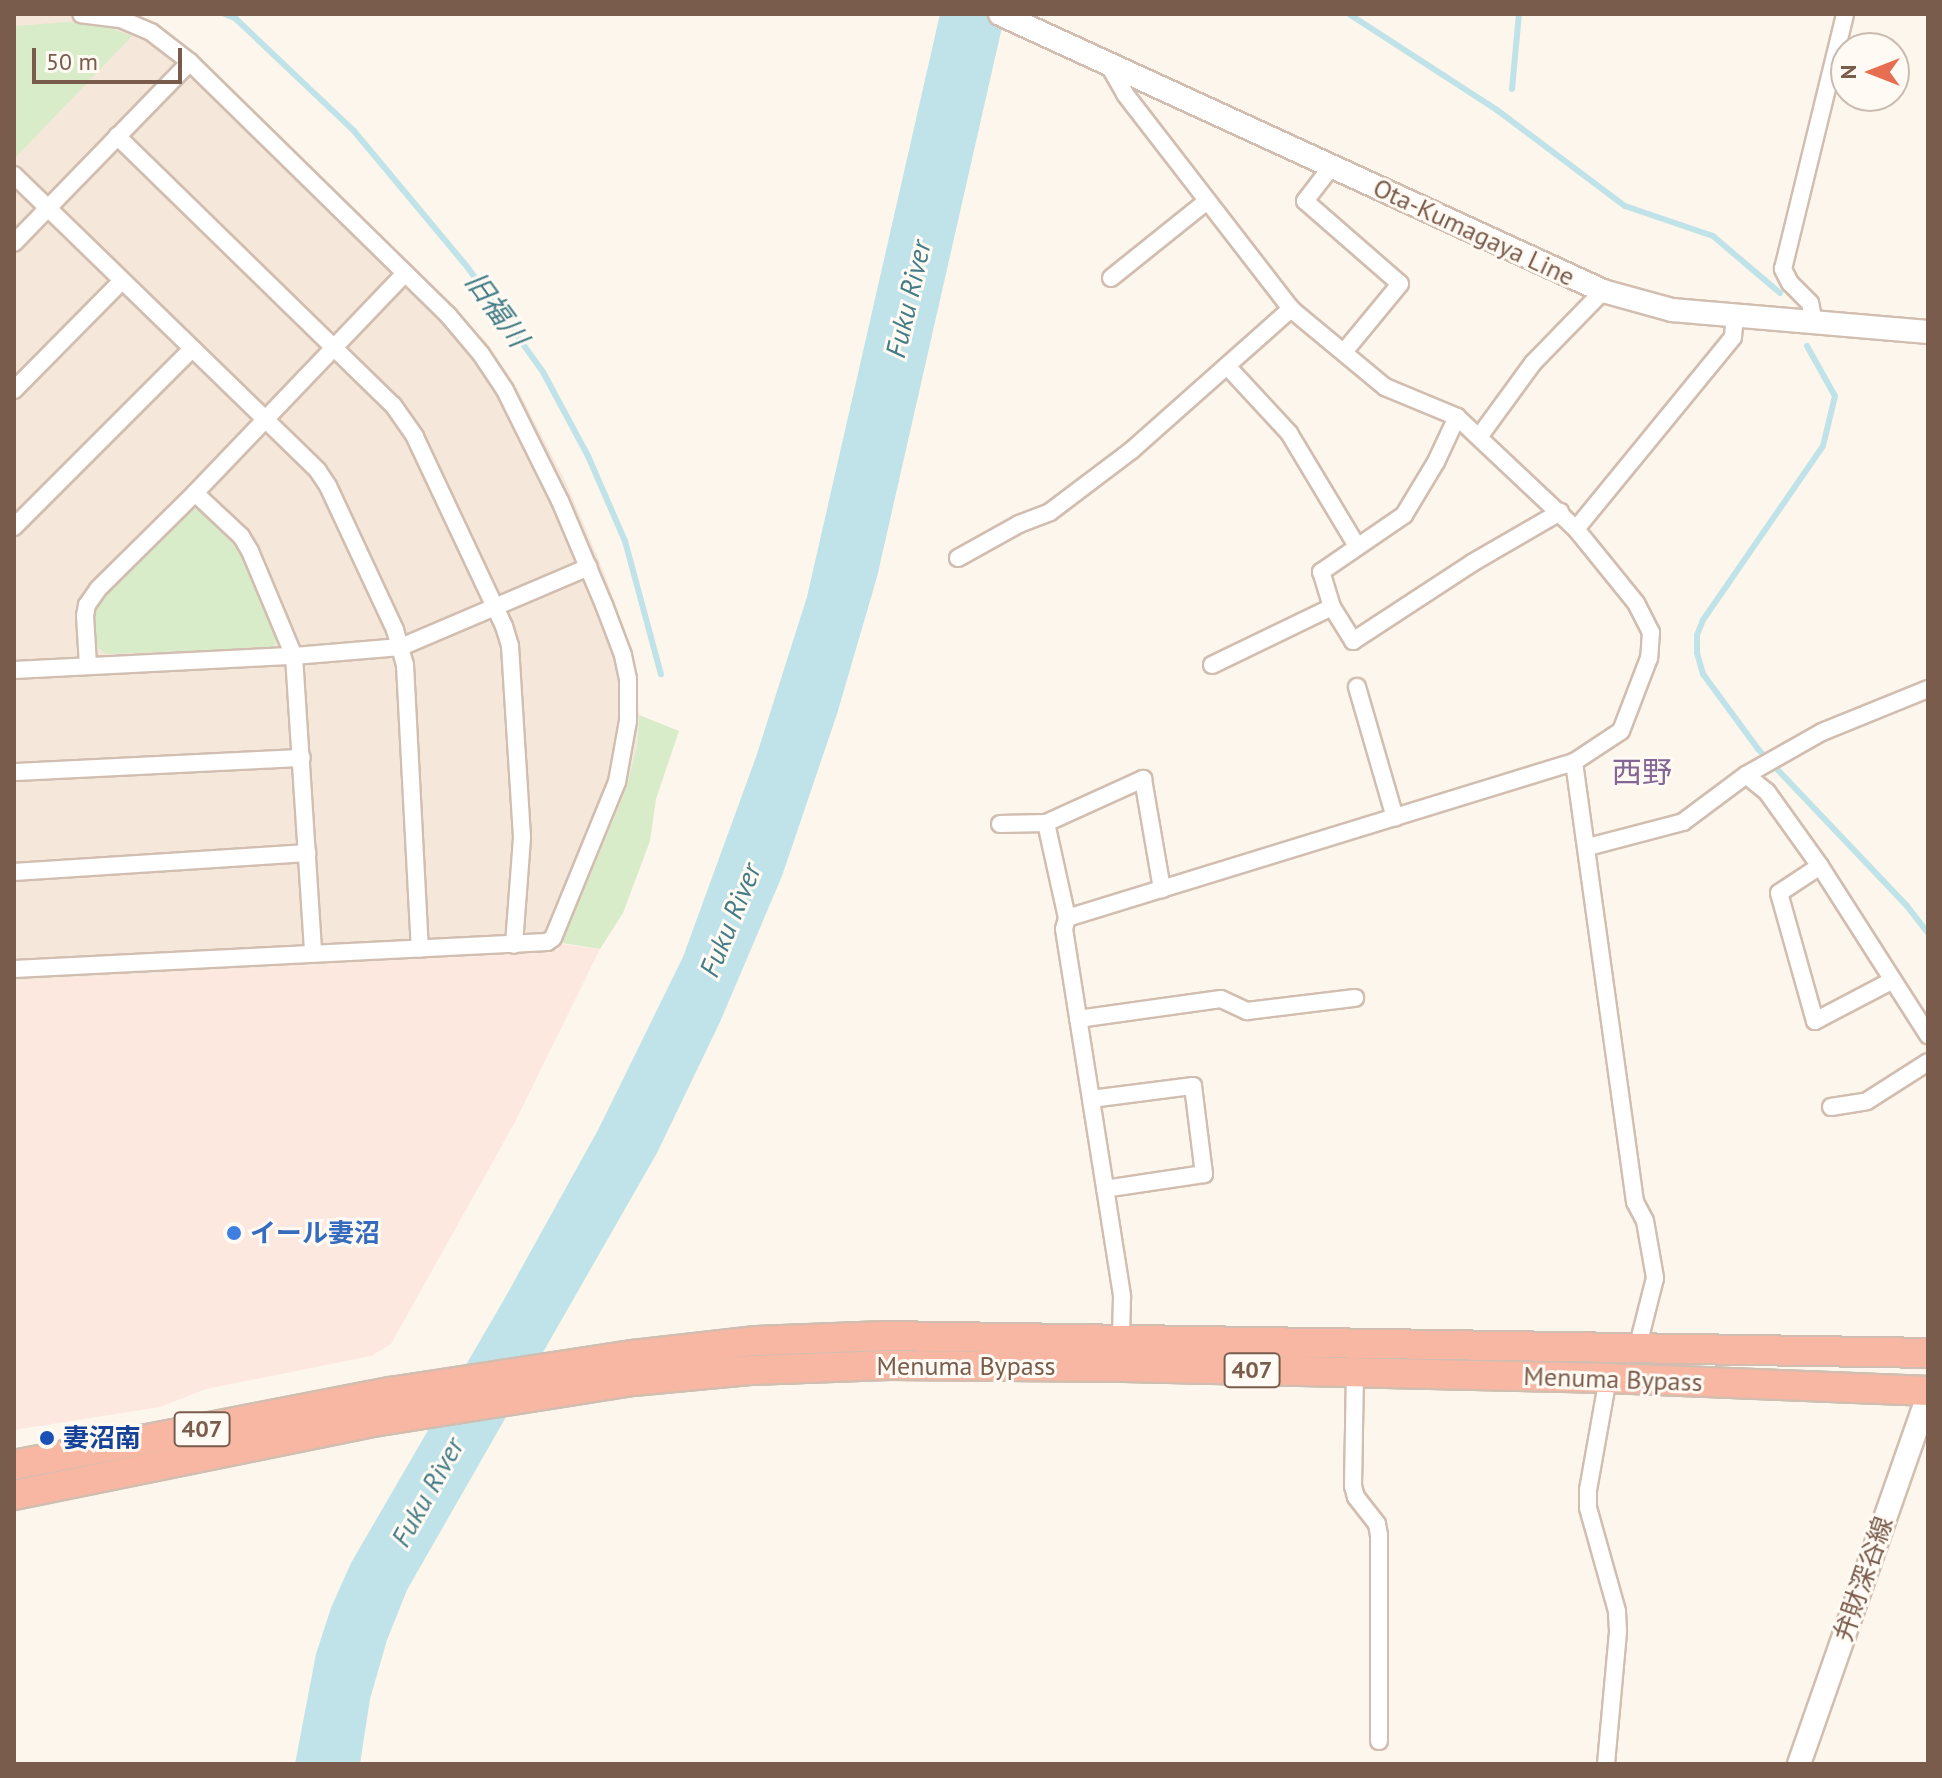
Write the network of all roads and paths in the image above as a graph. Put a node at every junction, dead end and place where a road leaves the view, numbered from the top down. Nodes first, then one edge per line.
1 (81, 14) edge
2 (1000, 14) edge
3 (1845, 14) edge
4 (190, 62) junction
5 (1108, 64) junction
6 (117, 136) junction
7 (1332, 166) junction
8 (14, 175) edge
9 (1207, 201) junction
10 (48, 208) junction
11 (14, 243) edge
12 (405, 273) junction
13 (1111, 278) dead end
14 (122, 281) junction
15 (1603, 291) junction
16 (1291, 309) junction
17 (1735, 316) junction
18 (1814, 323) junction
19 (1928, 332) edge
20 (334, 348) junction
21 (192, 349) junction
22 (1344, 352) junction
23 (1227, 366) junction
24 (14, 390) edge
25 (1457, 417) junction
26 (265, 421) junction
27 (1479, 437) junction
28 (195, 493) junction
29 (1560, 512) junction
30 (14, 527) edge
31 (1576, 529) junction
32 (1357, 546) junction
33 (958, 558) dead end
34 (589, 567) junction
35 (1332, 607) junction
36 (495, 609) junction
37 (401, 647) junction
38 (294, 656) junction
39 (88, 665) junction
40 (1212, 665) dead end
41 (14, 670) edge
42 (1357, 687) dead end
43 (1928, 689) edge
44 (302, 758) junction
45 (1574, 762) junction
46 (14, 772) edge
47 (1746, 775) junction
48 (1395, 818) junction
49 (1046, 823) junction
50 (1000, 824) dead end
51 (1588, 847) junction
52 (307, 853) junction
53 (1820, 866) junction
54 (14, 872) edge
55 (1162, 889) junction
56 (1067, 918) junction
57 (514, 945) junction
58 (420, 949) junction
59 (313, 953) junction
60 (14, 969) edge
61 (1893, 980) junction
62 (1355, 998) dead end
63 (1078, 1019) junction
64 (1928, 1035) edge
65 (1928, 1062) edge
66 (1091, 1099) junction
67 (1831, 1107) dead end
68 (1105, 1189) junction
69 (1121, 1339) junction
70 (1637, 1349) junction
71 (1928, 1353) edge
72 (1355, 1372) junction
73 (1608, 1378) junction
74 (1928, 1393) edge
75 (14, 1465) edge
76 (14, 1495) edge
77 (1379, 1741) dead end
78 (1606, 1764) edge
79 (1799, 1764) edge

1 - 4 street
2 - 5 main road, Ota-Kumagaya Line
3 - 18 street
4 - 6 street
4 - 12 street
5 - 7 main road, Ota-Kumagaya Line
5 - 9 street
6 - 10 street
6 - 20 street
7 - 15 main road, Ota-Kumagaya Line
7 - 22 street
8 - 10 street
9 - 13 street
9 - 16 street
10 - 11 street
10 - 14 street
12 - 20 street
12 - 34 street
14 - 21 street
14 - 24 street
15 - 17 main road, Ota-Kumagaya Line
15 - 27 street
16 - 22 street
16 - 23 street
17 - 18 main road, Ota-Kumagaya Line
17 - 31 street
18 - 19 main road, Ota-Kumagaya Line
20 - 26 street
20 - 36 street
21 - 26 street
21 - 30 street
22 - 25 street
23 - 32 street
23 - 33 street
25 - 27 street
25 - 32 street
26 - 28 street
26 - 37 street
27 - 29 street
28 - 38 street
28 - 39 street
29 - 31 street
29 - 35 street
31 - 45 street
32 - 35 street
34 - 36 street
34 - 57 street
35 - 40 street
36 - 37 street
36 - 57 street
37 - 38 street
37 - 58 street
38 - 39 street
38 - 44 street
39 - 41 street
42 - 48 street
43 - 47 street
44 - 46 street
44 - 52 street
45 - 48 street
45 - 51 street
47 - 51 street
47 - 53 street
48 - 55 street
49 - 50 street
49 - 55 street
49 - 56 street
51 - 70 street
52 - 54 street
52 - 59 street
53 - 61 street
53 - 61 street
55 - 56 street
56 - 63 street
57 - 58 street
58 - 59 street
59 - 60 street
61 - 64 street
62 - 63 street
63 - 66 street
65 - 67 street
66 - 68 street
66 - 68 street
68 - 69 street
69 - 70 highway, Menuma Bypass / 407
69 - 75 highway, Menuma Bypass / 407
70 - 71 highway, Menuma Bypass / 407
72 - 73 highway, Menuma Bypass / 407
72 - 76 highway, Menuma Bypass / 407
72 - 77 street
73 - 74 highway, Menuma Bypass / 407
73 - 78 street
74 - 79 main road, 弁財深谷線

